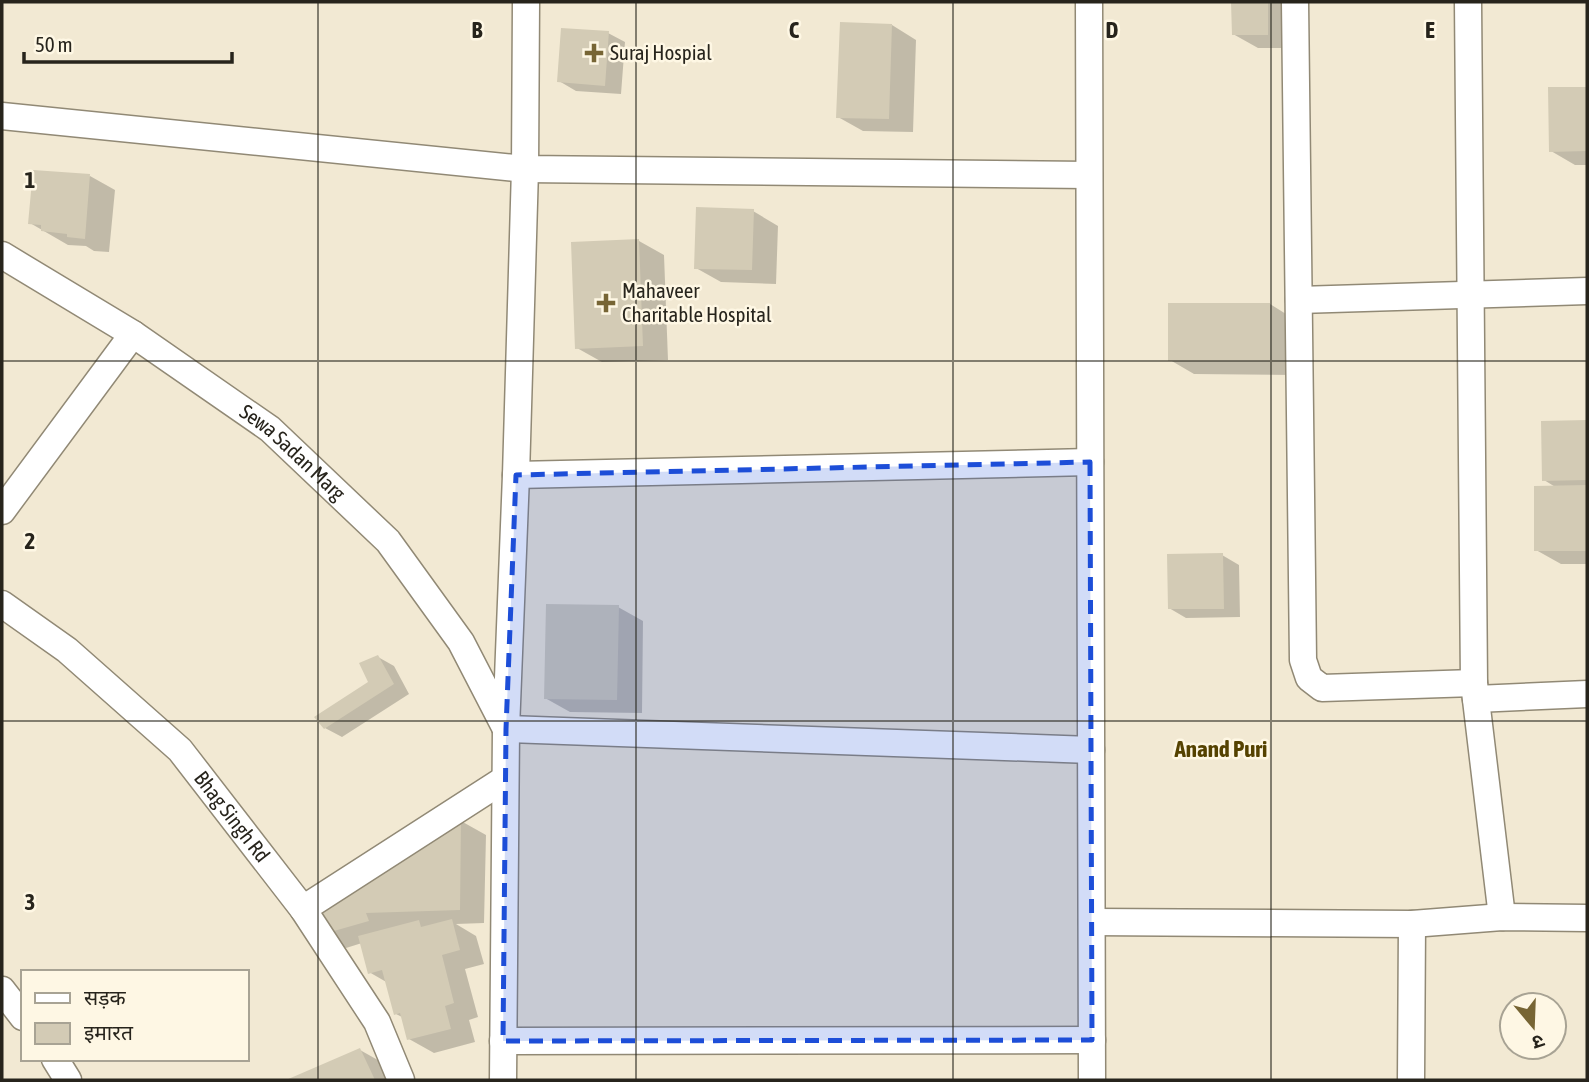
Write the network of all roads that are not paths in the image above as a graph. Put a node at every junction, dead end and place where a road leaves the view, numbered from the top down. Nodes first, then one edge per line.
1 (526, 2) edge
2 (1089, 2) edge
3 (1295, 2) edge
4 (1468, 2) edge
5 (2, 116) edge
6 (525, 169) junction
7 (1089, 174) junction
8 (2, 255) edge
9 (1587, 291) edge
10 (1471, 295) junction
11 (1299, 300) junction
12 (133, 334) junction
13 (1090, 462) junction
14 (516, 475) junction
15 (2, 511) edge
16 (2, 604) edge
17 (1475, 691) junction
18 (1587, 694) edge
19 (506, 729) junction
20 (1091, 750) junction
21 (505, 779) junction
22 (303, 909) junction
23 (1502, 917) junction
24 (1587, 918) edge
25 (1092, 922) junction
26 (1412, 924) junction
27 (2, 990) edge
28 (21, 1014) edge
29 (1092, 1040) junction
30 (503, 1041) junction
31 (56, 1061) edge
32 (68, 1080) edge
33 (401, 1080) edge
34 (503, 1080) edge
35 (1092, 1080) edge
36 (1411, 1080) edge

1 - 6 street
2 - 7 street
3 - 11 street
4 - 10 street
5 - 6 street
6 - 7 street
6 - 14 street
7 - 13 street
8 - 12 street, Sewa Sadan Marg
9 - 10 street
10 - 11 street
10 - 17 street
11 - 17 street
12 - 15 street
12 - 19 street, Sewa Sadan Marg
13 - 14 street
13 - 20 street
14 - 19 street
16 - 22 street, Bhag Singh Rd
17 - 18 street
17 - 23 street
19 - 20 street
19 - 21 street
20 - 25 street
21 - 22 street
21 - 30 street
22 - 33 street, Bhag Singh Rd
23 - 24 street
23 - 26 street
25 - 26 street
25 - 29 street
26 - 36 street
27 - 28 street
29 - 30 street
29 - 35 street
30 - 34 street
31 - 32 street

